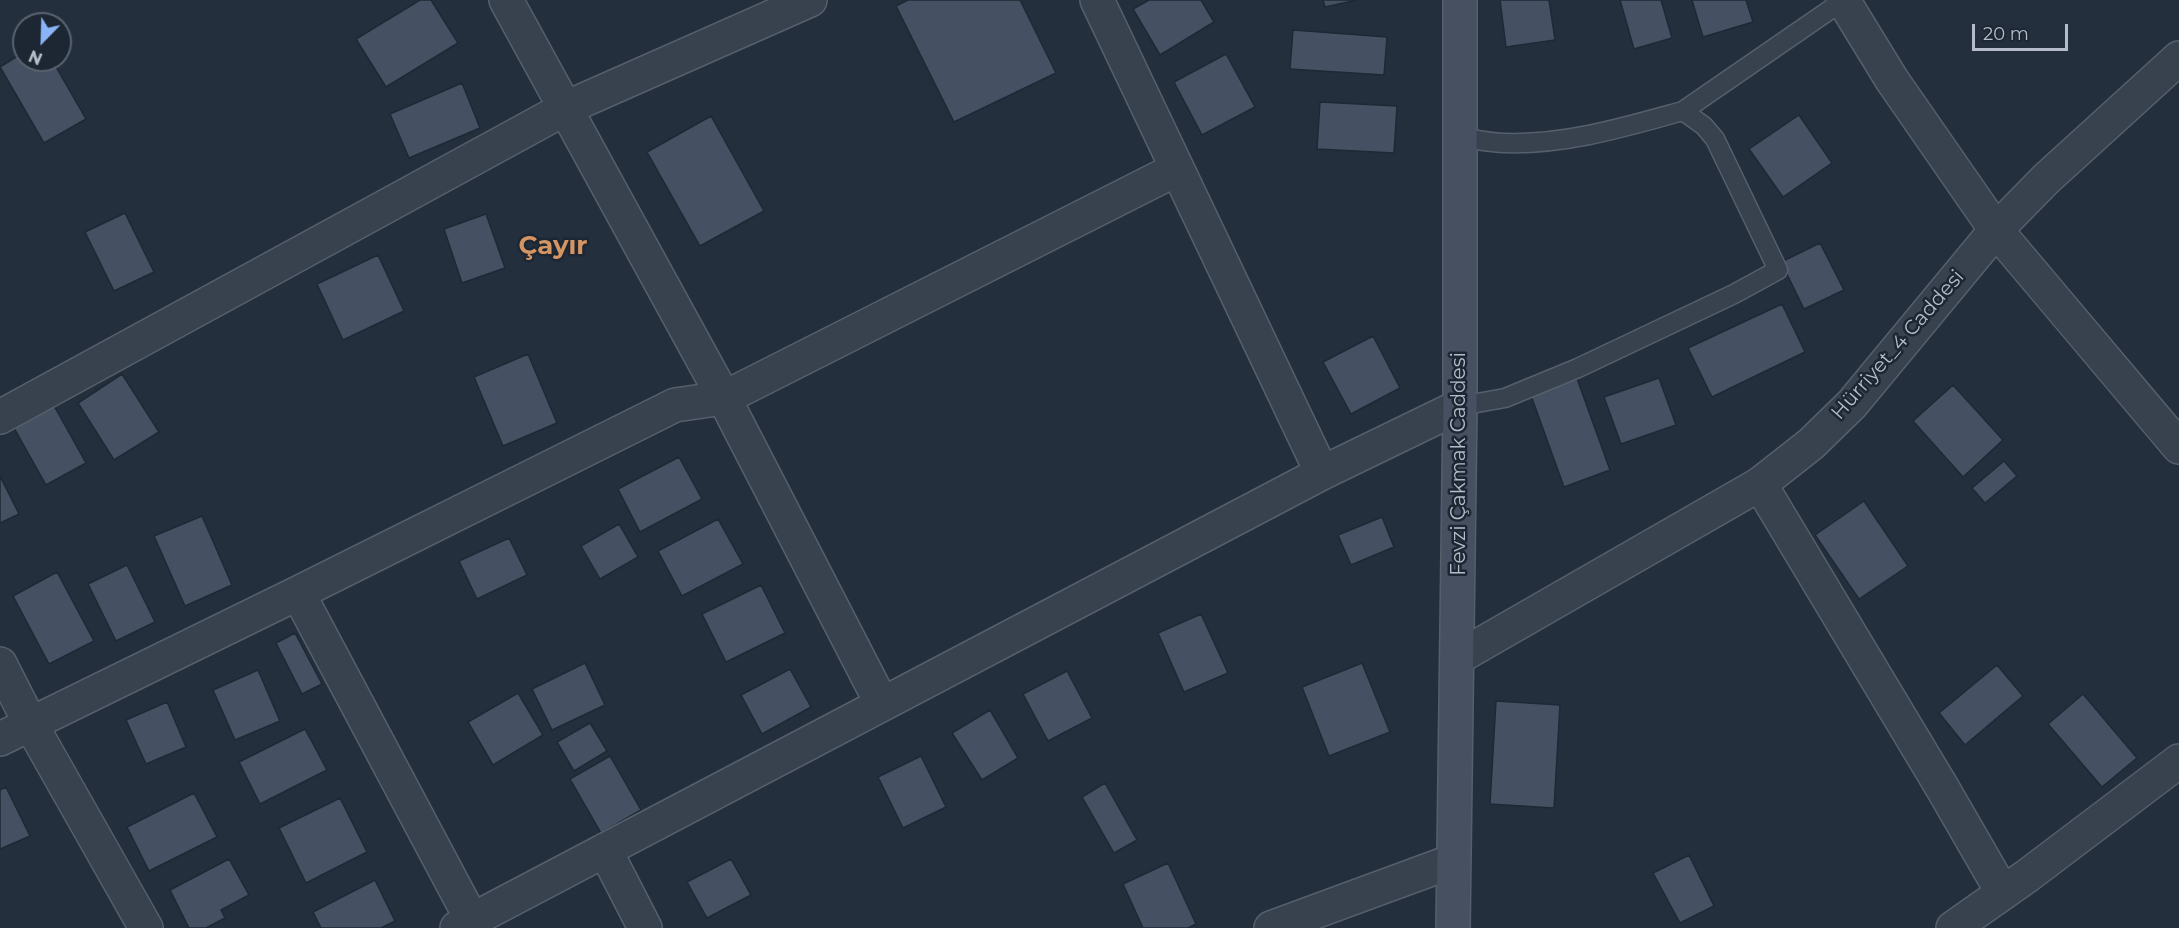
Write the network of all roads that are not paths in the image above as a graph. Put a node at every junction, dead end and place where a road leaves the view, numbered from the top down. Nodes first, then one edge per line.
1 (506, 0) edge
2 (810, 0) edge
3 (1097, 0) edge
4 (1460, 0) edge
5 (1844, 0) edge
6 (2179, 58) edge
7 (566, 108) junction
8 (1683, 111) junction
9 (1459, 137) junction
10 (1178, 169) junction
11 (1996, 230) junction
12 (724, 398) junction
13 (1460, 406) junction
14 (0, 417) edge
15 (2179, 447) edge
16 (1322, 473) junction
17 (1760, 484) junction
18 (298, 594) junction
19 (1457, 658) junction
20 (0, 664) edge
21 (882, 704) junction
22 (30, 723) junction
23 (0, 739) edge
24 (2179, 761) edge
25 (605, 850) junction
26 (1453, 861) junction
27 (2002, 893) junction
28 (465, 924) edge
29 (146, 928) edge
30 (645, 928) edge
31 (1271, 928) edge
32 (1453, 928) edge
33 (1953, 928) edge

1 - 7 street
2 - 7 street
3 - 10 street
4 - 9 main road, Fevzi Çakmak Caddesi
5 - 8 lane
5 - 11 street
6 - 11 street, Hürriyet_4 Caddesi
7 - 12 street
7 - 14 street
8 - 9 lane
8 - 13 lane
9 - 13 main road, Fevzi Çakmak Caddesi
10 - 12 street
10 - 16 street
11 - 15 street
11 - 17 street, Hürriyet_4 Caddesi
12 - 18 street
12 - 21 street
13 - 16 street
13 - 19 main road, Fevzi Çakmak Caddesi
16 - 21 street
17 - 19 street, Hürriyet_4 Caddesi
17 - 27 street
18 - 22 street
18 - 28 street
19 - 26 main road, Fevzi Çakmak Caddesi
20 - 22 street
21 - 25 street
22 - 23 street
22 - 29 street
24 - 27 street
25 - 28 street
25 - 30 street
26 - 31 street
26 - 32 main road, Fevzi Çakmak Caddesi
27 - 33 street

